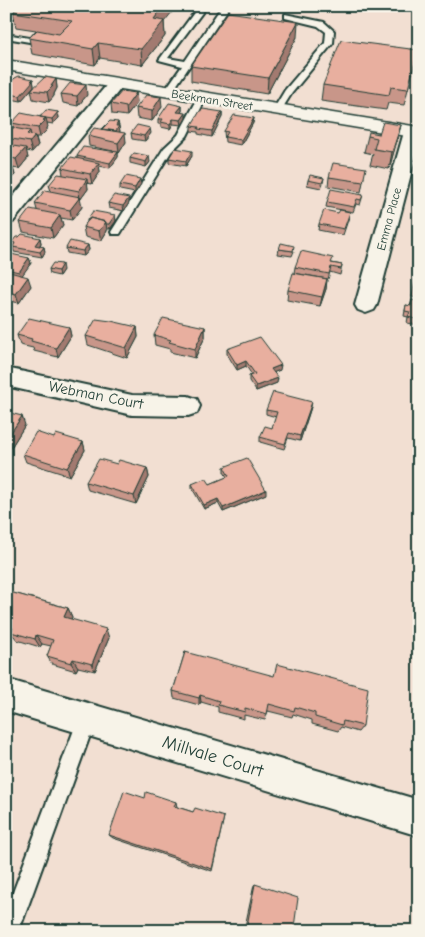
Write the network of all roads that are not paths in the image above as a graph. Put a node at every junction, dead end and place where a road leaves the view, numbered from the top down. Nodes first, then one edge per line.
1 (38, 6) edge
2 (203, 6) edge
3 (226, 6) edge
4 (288, 16) dead end
5 (6, 19) edge
6 (6, 36) edge
7 (53, 44) edge
8 (187, 64) junction
9 (6, 65) edge
10 (116, 84) junction
11 (167, 93) junction
12 (202, 98) junction
13 (277, 110) junction
14 (416, 132) edge
15 (6, 218) edge
16 (116, 232) dead end
17 (366, 305) dead end
18 (6, 377) edge
19 (188, 406) dead end
20 (6, 695) edge
21 (87, 719) junction
22 (419, 818) edge
23 (9, 931) edge

1 - 5 lane
2 - 8 lane
3 - 8 lane
4 - 13 lane
6 - 7 lane
8 - 11 lane
9 - 10 main road, Beekman Street
10 - 11 main road, Beekman Street
10 - 15 street
11 - 12 main road, Beekman Street
12 - 13 main road, Beekman Street
12 - 16 lane
13 - 14 main road, Beekman Street
14 - 17 street, Emma Place
18 - 19 street, Webman Court
20 - 21 street, Millvale Court
21 - 22 street, Millvale Court
21 - 23 lane

